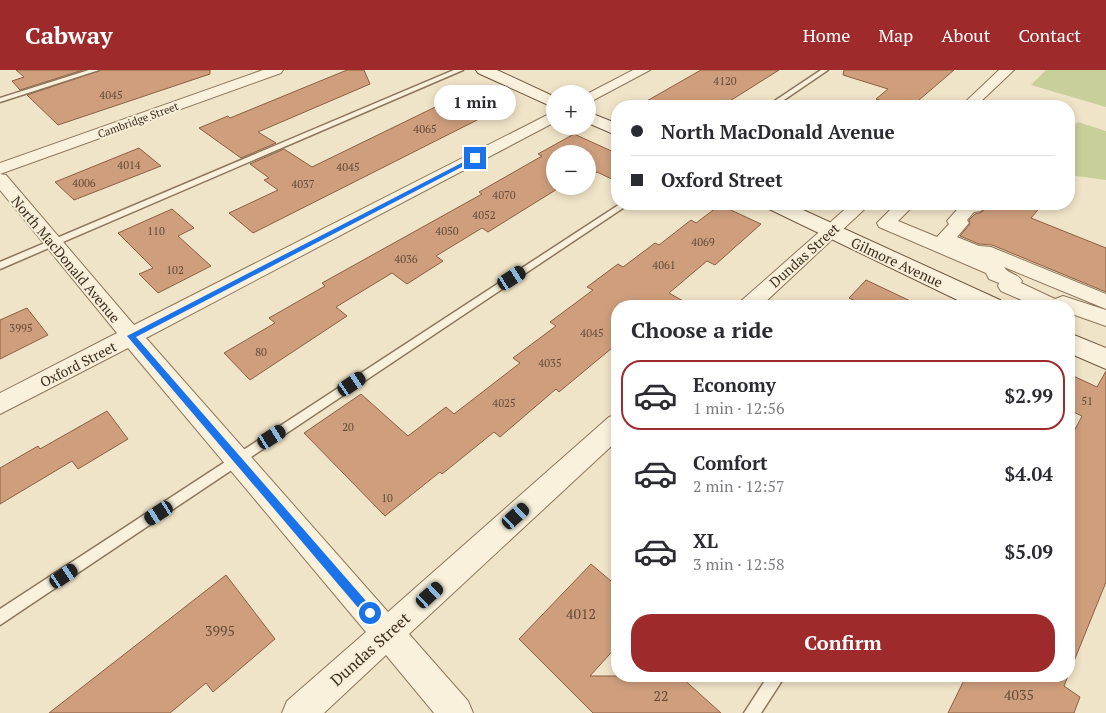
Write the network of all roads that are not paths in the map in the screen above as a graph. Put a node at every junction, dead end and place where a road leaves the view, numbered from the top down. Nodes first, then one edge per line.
1 (96, 70) edge
2 (276, 70) edge
3 (460, 70) edge
4 (484, 70) edge
5 (643, 70) edge
6 (825, 70) edge
7 (1007, 70) edge
8 (596, 95) edge
9 (546, 98) edge
10 (0, 100) edge
11 (780, 100) edge
12 (974, 100) edge
13 (546, 121) edge
14 (596, 121) edge
15 (611, 128) edge
16 (0, 169) edge
17 (0, 179) edge
18 (616, 210) edge
19 (786, 210) edge
20 (853, 210) edge
21 (900, 210) edge
22 (966, 210) edge
23 (830, 231) junction
24 (54, 243) junction
25 (0, 266) edge
26 (755, 300) edge
27 (979, 300) edge
28 (1040, 300) edge
29 (1106, 302) edge
30 (1075, 307) edge
31 (1106, 318) edge
32 (131, 336) junction
33 (1075, 345) edge
34 (1106, 359) edge
35 (0, 404) edge
36 (611, 430) edge
37 (238, 460) junction
38 (0, 618) edge
39 (387, 634) junction
40 (773, 682) edge
41 (299, 713) edge
42 (456, 713) edge
43 (752, 713) edge

1 - 10 lane
2 - 16 street, Cambridge Street
3 - 24 lane
4 - 9 street
5 - 8 street
6 - 11 lane
7 - 12 street
13 - 32 street, Oxford Street
14 - 15 street
17 - 24 street, North MacDonald Avenue
18 - 37 lane
19 - 23 street, Gilmore Avenue
20 - 23 street, Dundas Street
21 - 28 street
22 - 29 street
23 - 26 street, Dundas Street
23 - 27 street, Gilmore Avenue
24 - 25 lane
24 - 32 street, North MacDonald Avenue
30 - 31 street
32 - 35 street, Oxford Street
32 - 37 street, North MacDonald Avenue
33 - 34 street
36 - 39 street, Dundas Street
37 - 38 lane
37 - 39 street, North MacDonald Avenue
39 - 41 street, Dundas Street
39 - 42 street, North MacDonald Avenue
40 - 43 lane

